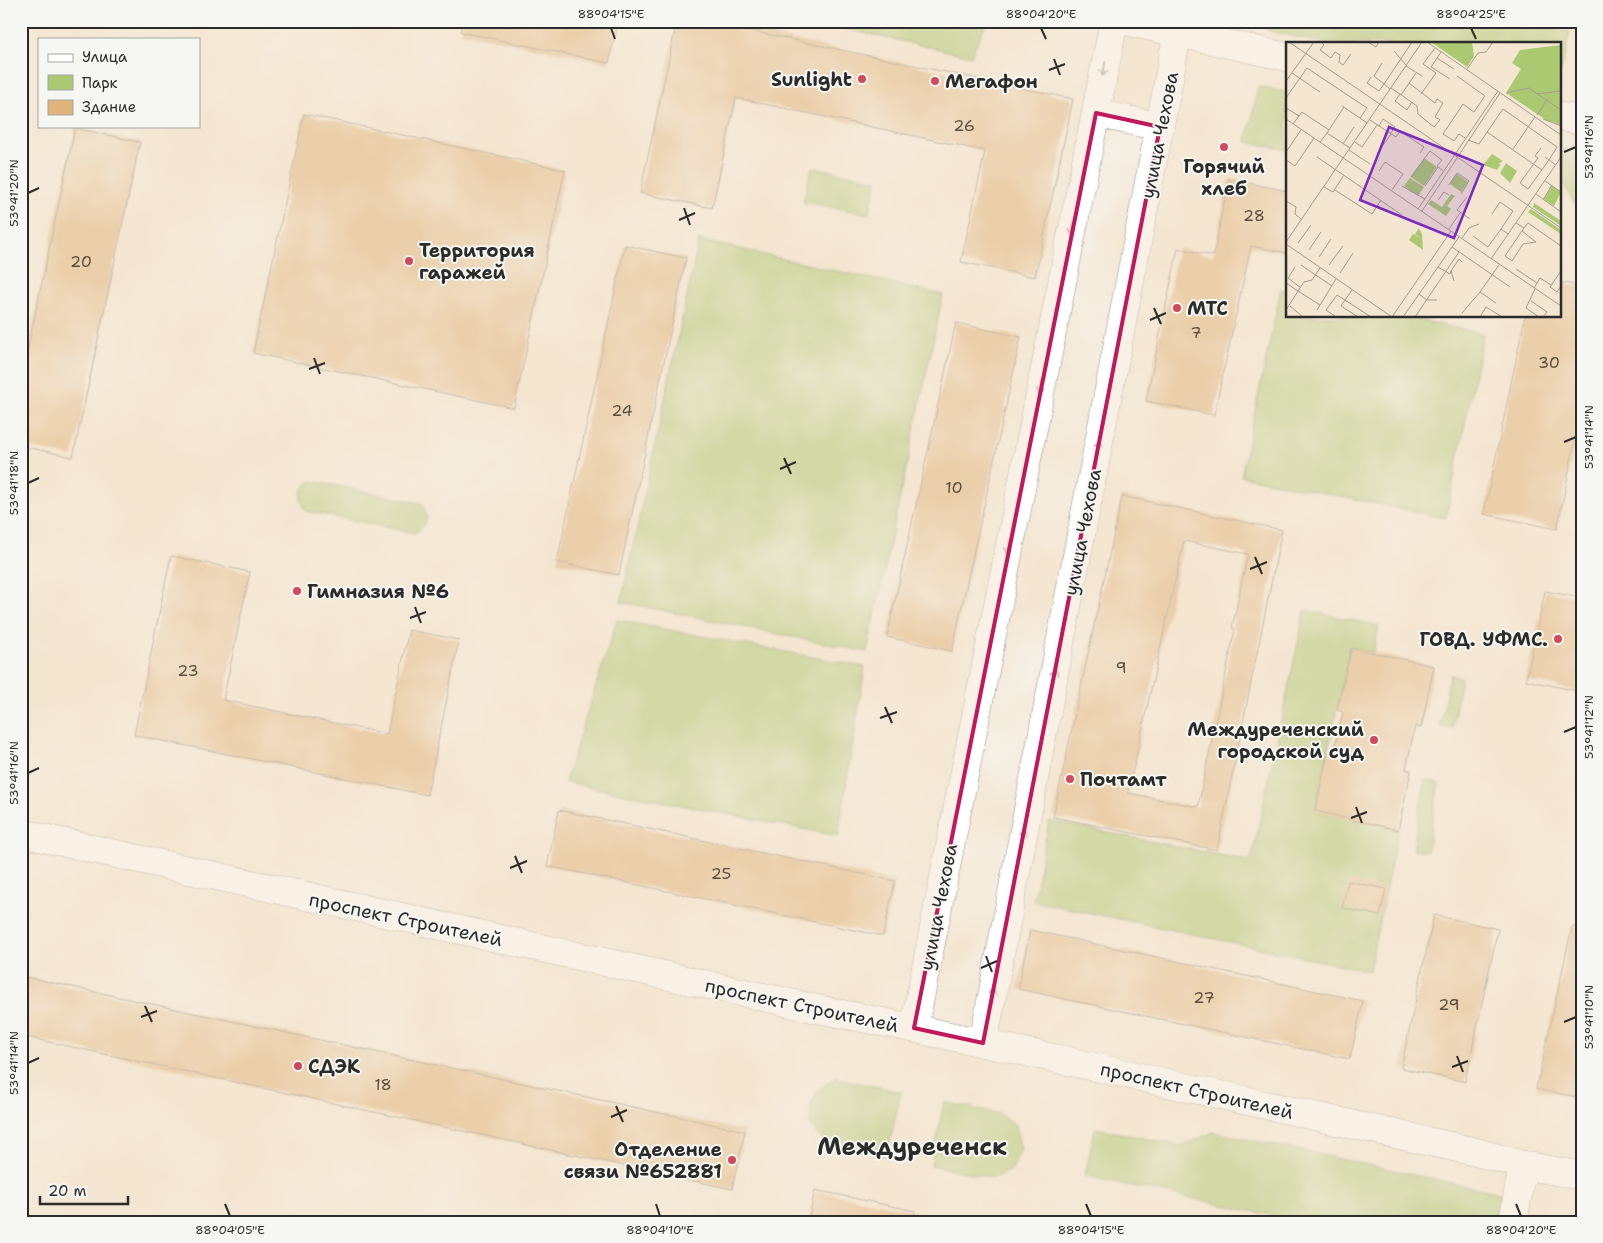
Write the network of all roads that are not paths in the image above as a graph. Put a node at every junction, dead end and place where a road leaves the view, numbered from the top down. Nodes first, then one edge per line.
1 (1114, 21) edge
2 (1125, 21) edge
3 (1179, 27) edge
4 (1286, 57) edge
5 (1096, 113) junction
6 (1560, 116) edge
7 (1582, 121) edge
8 (1160, 127) junction
9 (21, 833) edge
10 (914, 1028) junction
11 (983, 1043) junction
12 (1523, 1165) junction
13 (1582, 1176) edge
14 (1513, 1222) edge

1 -> 5 street, улица Чехова
2 - 3 street
3 - 4 street
3 - 8 street, улица Чехова
5 - 8 street
5 -> 10 street, улица Чехова
6 - 7 street
11 -> 8 street, улица Чехова
9 - 10 street, проспект Строителей
10 - 11 street, проспект Строителей
11 - 12 street, проспект Строителей
12 - 13 street, проспект Строителей
12 - 14 street

